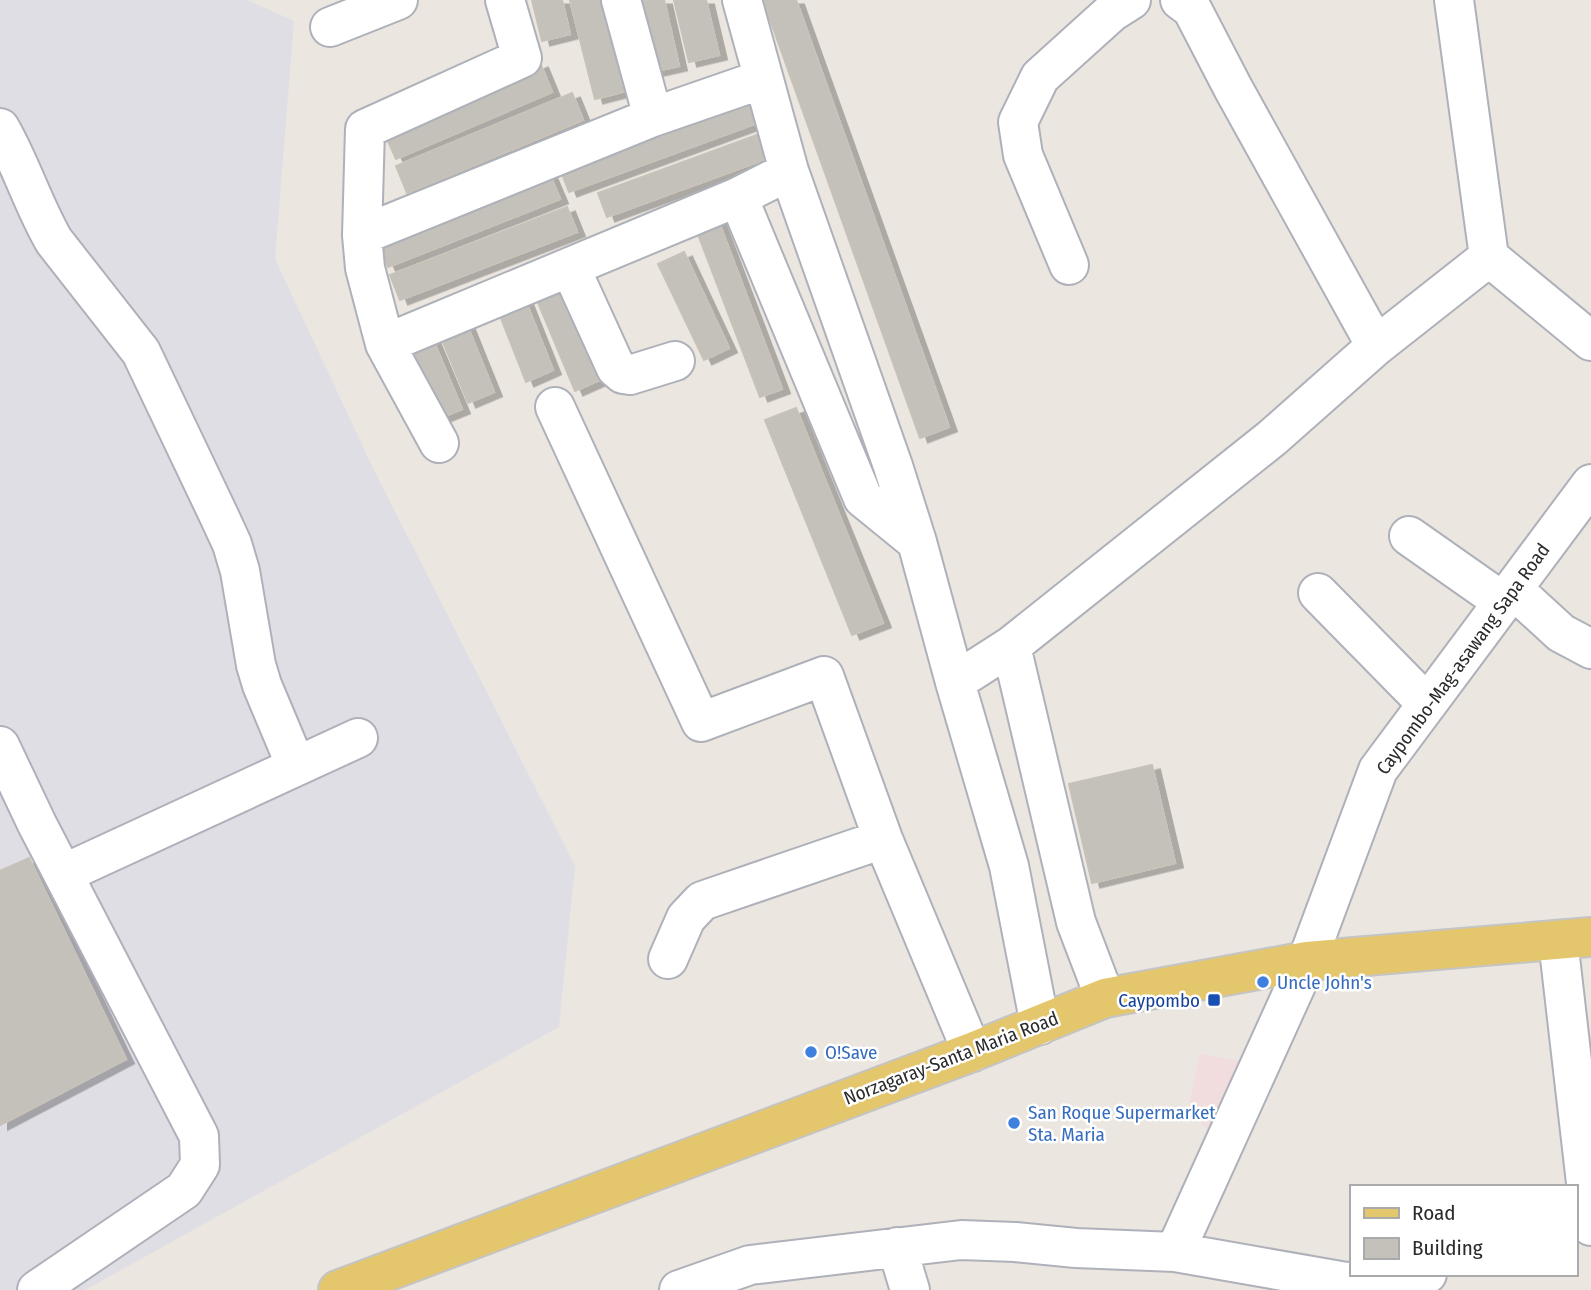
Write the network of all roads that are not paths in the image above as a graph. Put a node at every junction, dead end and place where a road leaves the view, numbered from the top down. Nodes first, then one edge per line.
1 (398, 0) edge
2 (505, 0) edge
3 (621, 0) edge
4 (742, 0) edge
5 (1131, 0) edge
6 (1180, 0) edge
7 (1454, 0) edge
8 (353, 14) edge
9 (763, 79) junction
10 (653, 117) junction
11 (0, 128) edge
12 (789, 172) junction
13 (738, 197) junction
14 (362, 235) junction
15 (1489, 257) junction
16 (1069, 265) dead end
17 (570, 267) junction
18 (1591, 341) edge
19 (385, 344) junction
20 (1376, 346) junction
21 (675, 361) dead end
22 (555, 407) dead end
23 (439, 443) dead end
24 (1591, 484) edge
25 (1409, 536) dead end
26 (917, 542) junction
27 (1318, 593) dead end
28 (1508, 596) junction
29 (1011, 646) junction
30 (1591, 649) edge
31 (955, 682) junction
32 (1427, 704) junction
33 (358, 738) dead end
34 (0, 746) edge
35 (296, 766) junction
36 (11, 799) edge
37 (883, 839) junction
38 (63, 874) junction
39 (1574, 939) edge
40 (668, 959) dead end
41 (1307, 961) junction
42 (1105, 998) junction
43 (1040, 1025) junction
44 (972, 1052) junction
45 (1591, 1226) edge
46 (897, 1247) junction
47 (1175, 1252) junction
48 (1417, 1276) edge
49 (728, 1281) edge
50 (37, 1290) edge
51 (338, 1290) edge
52 (679, 1290) edge
53 (910, 1290) edge

1 - 8 street
2 - 14 street
3 - 10 street
4 - 9 street
5 - 16 street
6 - 20 street
7 - 15 street
9 - 10 street
9 - 12 street
10 - 14 street
11 - 35 street
12 - 13 street
12 - 26 street
13 - 17 street
13 - 26 street
14 - 19 street
15 - 18 street
15 - 20 street
17 - 19 street
17 - 21 street
19 - 23 street
20 - 29 street
22 - 37 street
24 - 28 street, Caypombo-Mag-asawang Sapa Road
25 - 28 street
26 - 31 street
27 - 32 street
28 - 30 street
28 - 32 street, Caypombo-Mag-asawang Sapa Road
29 - 31 street
29 - 42 street
31 - 43 street
32 - 41 street, Caypombo-Mag-asawang Sapa Road
33 - 35 street
34 - 36 street
35 - 38 street
36 - 38 street
37 - 40 street
37 - 44 street
38 - 50 street
39 - 41 main road, Norzagaray-Santa Maria Road
39 - 45 street
41 - 42 main road, Norzagaray-Santa Maria Road
41 - 47 street
42 - 43 main road, Norzagaray-Santa Maria Road
43 - 44 main road, Norzagaray-Santa Maria Road
44 - 51 main road, Norzagaray-Santa Maria Road
46 - 47 street
46 - 49 street
46 - 53 street
47 - 48 street
49 - 52 street

